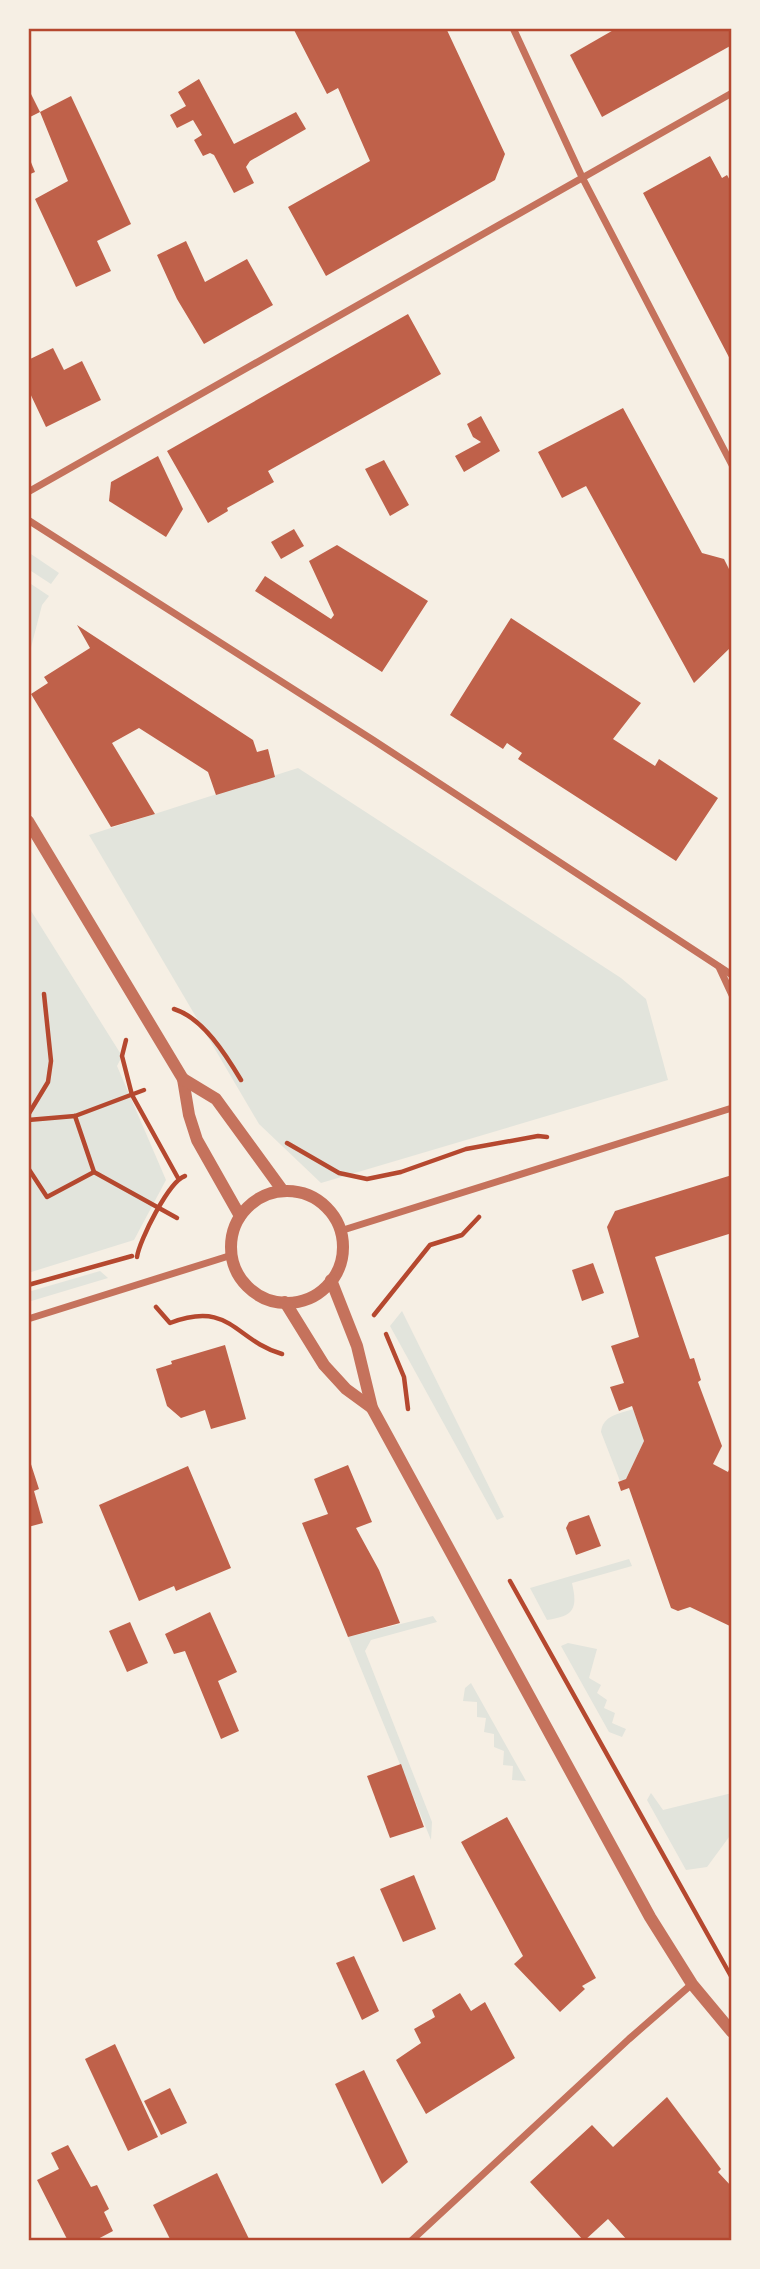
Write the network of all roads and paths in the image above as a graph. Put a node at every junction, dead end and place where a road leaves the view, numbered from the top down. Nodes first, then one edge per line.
1 (513, 28) edge
2 (732, 93) edge
3 (582, 177) junction
4 (732, 465) edge
5 (28, 492) edge
6 (28, 520) edge
7 (28, 821) edge
8 (718, 966) junction
9 (732, 975) edge
10 (44, 994) dead end
11 (732, 995) edge
12 (135, 999) junction
13 (183, 1079) junction
14 (245, 1086) dead end
15 (144, 1090) dead end
16 (132, 1095) junction
17 (732, 1108) edge
18 (75, 1116) junction
19 (28, 1118) edge
20 (281, 1138) dead end
21 (550, 1138) dead end
22 (28, 1168) edge
23 (94, 1172) junction
24 (283, 1191) junction
25 (159, 1209) junction
26 (481, 1214) dead end
27 (240, 1216) junction
28 (177, 1218) dead end
29 (340, 1231) junction
30 (136, 1255) junction
31 (232, 1255) junction
32 (331, 1280) junction
33 (146, 1282) junction
34 (28, 1285) edge
35 (285, 1302) junction
36 (28, 1318) edge
37 (350, 1327) junction
38 (312, 1345) junction
39 (372, 1408) junction
40 (510, 1581) dead end
41 (732, 1978) edge
42 (692, 1983) junction
43 (732, 2032) edge
44 (411, 2241) edge

1 - 3 street
2 - 3 street
3 - 4 street
3 - 5 street
6 - 8 street
7 - 12 street
8 - 9 street
8 - 11 street
10 - 19 path
12 - 13 street
12 - 14 path
12 - 16 path
13 - 24 street
13 - 27 street
15 - 16 path
16 - 18 path
16 - 25 path
17 - 29 street
18 - 19 path
18 - 23 path
20 - 21 path
22 - 23 path
23 - 25 path
24 - 27 street
24 - 29 street
25 - 28 path
25 - 30 path
26 - 37 path
27 - 31 street
29 - 32 street
30 - 33 path
30 - 34 path
31 - 33 street
31 - 35 street
32 - 35 street
32 - 37 street
33 - 36 street
33 - 38 path
35 - 38 street
37 - 39 street
38 - 39 street
39 - 42 street
40 - 41 path
42 - 43 street
42 - 44 street

